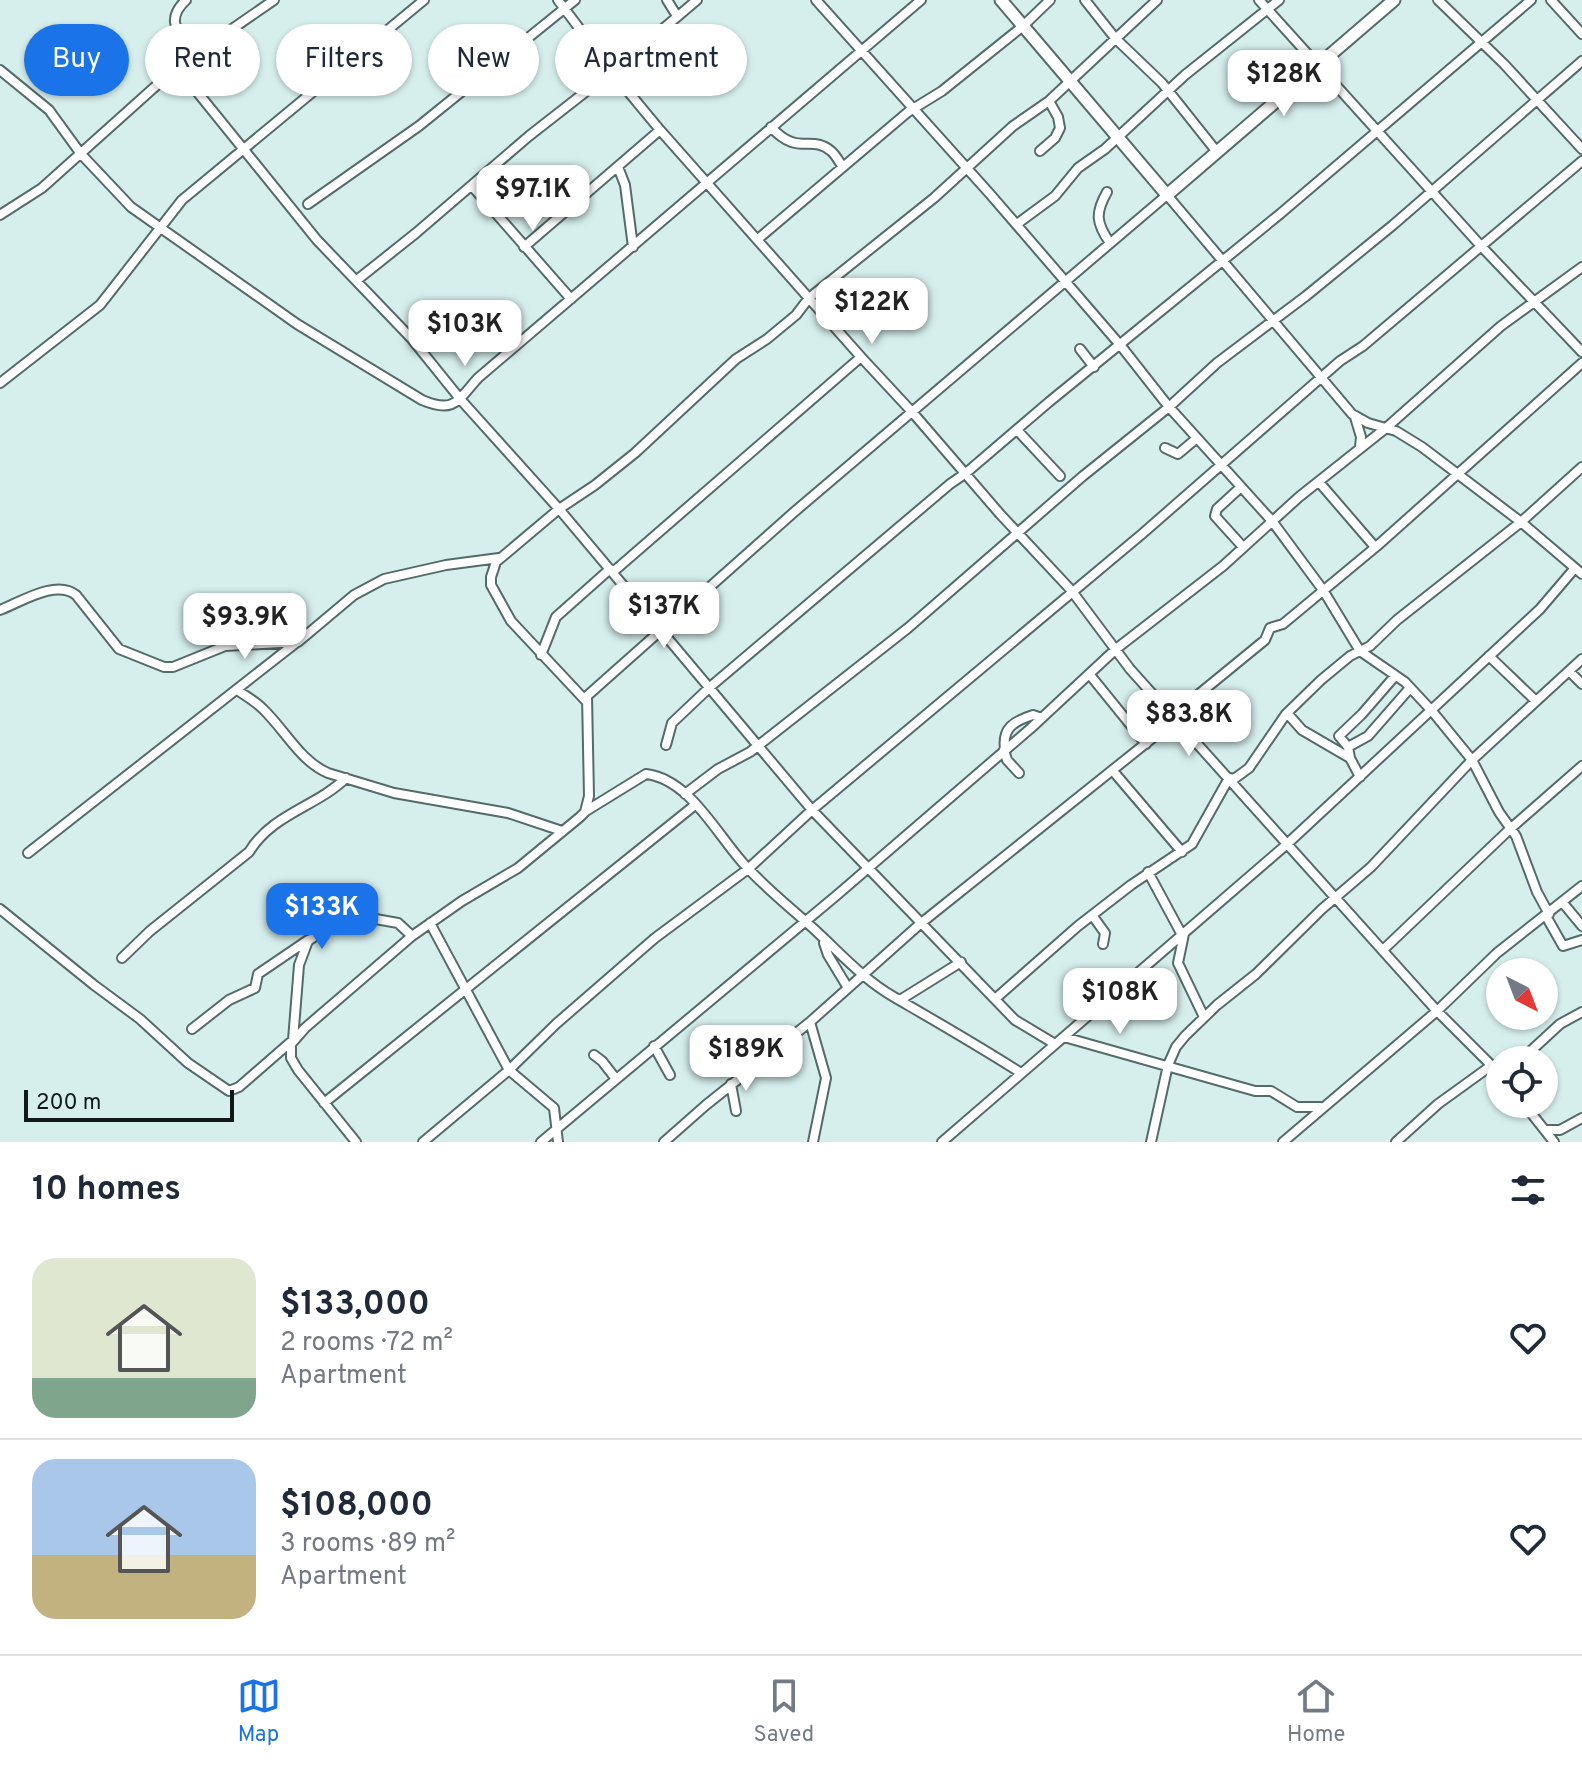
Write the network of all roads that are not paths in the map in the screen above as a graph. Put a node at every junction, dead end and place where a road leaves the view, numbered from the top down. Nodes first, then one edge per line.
1 (186, 0) edge
2 (274, 0) edge
3 (424, 0) edge
4 (558, 0) edge
5 (575, 0) edge
6 (667, 0) edge
7 (697, 0) edge
8 (816, 0) edge
9 (921, 0) edge
10 (1001, 0) edge
11 (1050, 0) edge
12 (1085, 0) edge
13 (1157, 0) edge
14 (1259, 0) edge
15 (1279, 0) edge
16 (1394, 0) edge
17 (1438, 0) edge
18 (1531, 0) edge
19 (1551, 0) edge
20 (566, 9) junction
21 (1268, 9) junction
22 (677, 16) junction
23 (175, 24) edge
24 (240, 24) edge
25 (577, 24) edge
26 (668, 24) edge
27 (1023, 26) junction
28 (1582, 34) edge
29 (1115, 38) junction
30 (1481, 42) junction
31 (863, 50) junction
32 (1582, 61) edge
33 (1318, 66) junction
34 (0, 70) edge
35 (1070, 81) junction
36 (1167, 91) junction
37 (145, 96) edge
38 (201, 96) edge
39 (581, 96) edge
40 (632, 96) edge
41 (1049, 101) junction
42 (1539, 101) junction
43 (914, 108) junction
44 (771, 127) junction
45 (660, 130) junction
46 (1377, 131) junction
47 (1119, 136) junction
48 (244, 148) junction
49 (1582, 149) edge
50 (1040, 151) dead end
51 (1217, 152) junction
52 (81, 154) junction
53 (1582, 161) edge
54 (618, 167) junction
55 (843, 167) junction
56 (967, 168) junction
57 (709, 183) junction
58 (472, 186) junction
59 (1433, 190) junction
60 (1107, 192) dead end
61 (1167, 195) junction
62 (308, 204) dead end
63 (0, 215) edge
64 (1017, 224) junction
65 (161, 227) junction
66 (758, 239) junction
67 (1110, 243) junction
68 (1481, 246) junction
69 (524, 247) junction
70 (633, 247) junction
71 (1223, 261) junction
72 (1582, 267) edge
73 (357, 280) junction
74 (1065, 281) junction
75 (809, 298) junction
76 (571, 299) junction
77 (1534, 303) junction
78 (1273, 323) junction
79 (1121, 346) junction
80 (1080, 349) dead end
81 (1582, 352) edge
82 (861, 357) junction
83 (1582, 363) edge
84 (1094, 367) junction
85 (1322, 378) junction
86 (0, 383) edge
87 (461, 400) junction
88 (1169, 407) junction
89 (913, 413) junction
90 (1355, 417) junction
91 (1386, 428) junction
92 (1017, 430) junction
93 (1197, 438) junction
94 (1360, 447) junction
95 (1165, 448) dead end
96 (1221, 466) junction
97 (1582, 467) edge
98 (966, 473) junction
99 (1458, 475) junction
100 (1060, 476) dead end
101 (1319, 482) junction
102 (1241, 487) junction
103 (559, 509) junction
104 (1272, 521) junction
105 (1521, 522) junction
106 (1017, 533) junction
107 (1243, 547) junction
108 (1375, 547) junction
109 (499, 558) junction
110 (612, 571) junction
111 (1579, 571) edge
112 (1071, 590) junction
113 (1323, 590) junction
114 (0, 610) edge
115 (661, 632) junction
116 (298, 642) junction
117 (1116, 649) junction
118 (1360, 651) junction
119 (541, 655) junction
120 (1489, 656) junction
121 (1582, 659) edge
122 (1569, 671) junction
123 (1090, 675) junction
124 (1395, 676) junction
125 (1582, 684) edge
126 (710, 687) junction
127 (1410, 688) junction
128 (237, 690) junction
129 (585, 700) junction
130 (1536, 701) junction
131 (1432, 711) junction
132 (1287, 713) junction
133 (1042, 718) junction
134 (1175, 720) junction
135 (1146, 744) junction
136 (666, 745) dead end
137 (759, 745) junction
138 (1348, 747) junction
139 (1005, 749) junction
140 (1350, 758) junction
141 (1472, 760) junction
142 (1582, 766) edge
143 (1113, 771) junction
144 (1019, 773) dead end
145 (1360, 777) junction
146 (346, 778) junction
147 (1229, 778) junction
148 (685, 794) junction
149 (695, 805) junction
150 (812, 810) junction
151 (585, 812) junction
152 (1510, 829) junction
153 (562, 831) junction
154 (1286, 845) junction
155 (1182, 852) junction
156 (28, 853) dead end
157 (868, 868) junction
158 (748, 869) junction
159 (1148, 872) junction
160 (1582, 886) edge
161 (1336, 899) junction
162 (1563, 903) junction
163 (0, 909) edge
164 (1092, 915) junction
165 (1548, 915) junction
166 (806, 922) junction
167 (430, 923) junction
168 (920, 924) junction
169 (1582, 926) edge
170 (326, 929) junction
171 (1183, 934) junction
172 (412, 936) junction
173 (822, 937) junction
174 (1582, 940) edge
175 (1103, 944) dead end
176 (1384, 949) junction
177 (122, 958) dead end
178 (961, 962) junction
179 (864, 973) junction
180 (466, 988) junction
181 (848, 988) junction
182 (995, 999) junction
183 (900, 1000) junction
184 (1437, 1011) junction
185 (1582, 1012) edge
186 (1204, 1017) junction
187 (810, 1022) junction
188 (192, 1029) dead end
189 (1064, 1037) junction
190 (293, 1040) junction
191 (1055, 1044) junction
192 (654, 1046) junction
193 (1536, 1046) edge
194 (594, 1055) dead end
195 (1486, 1059) edge
196 (1168, 1065) junction
197 (1486, 1069) edge
198 (509, 1070) junction
199 (1021, 1073) junction
200 (670, 1075) dead end
201 (616, 1079) junction
202 (731, 1084) junction
203 (324, 1103) junction
204 (1321, 1107) junction
205 (736, 1111) dead end
206 (1536, 1118) edge
207 (1582, 1118) edge
208 (558, 1128) junction
209 (1546, 1130) junction
210 (356, 1142) edge
211 (423, 1142) edge
212 (541, 1142) edge
213 (558, 1142) edge
214 (664, 1142) edge
215 (813, 1142) edge
216 (942, 1142) edge
217 (1151, 1142) edge
218 (1283, 1142) edge
219 (1396, 1142) edge
220 (1554, 1142) edge

1 - 23 street
2 - 24 street
3 - 48 street
4 - 20 street
5 - 20 street
6 - 22 street
7 - 22 street
8 - 31 street
9 - 31 street
10 - 27 street
11 - 27 street
12 - 29 street
13 - 29 street
14 - 21 street
15 - 21 street
16 - 33 street
17 - 30 street
18 - 30 street
19 - 28 street
20 - 25 street
20 - 62 street
21 - 33 street
21 - 36 street
22 - 26 street
27 - 35 street
27 - 43 street
29 - 35 street
29 - 36 street
30 - 42 street
30 - 46 street
31 - 43 street
31 - 44 street
32 - 42 street
33 - 46 street
33 - 51 street
34 - 52 street
35 - 41 street
35 - 47 street
36 - 47 street
36 - 51 street
37 - 52 street
38 - 48 street
39 - 58 street
40 - 45 street
41 - 50 street
41 - 56 street
42 - 49 street
42 - 59 street
43 - 55 street
43 - 56 street
44 - 55 street
44 - 57 street
45 - 54 street
45 - 57 street
46 - 59 street
46 - 71 street
47 - 61 street
47 - 64 street
48 - 65 street
48 - 73 street
51 - 61 street
52 - 63 street
52 - 65 street
53 - 68 street
54 - 69 street
54 - 70 street
55 - 66 street
56 - 64 street
56 - 75 street
57 - 66 street
57 - 70 street
58 - 69 street
58 - 73 street
59 - 68 street
59 - 78 street
60 - 67 street
61 - 67 street
61 - 71 street
64 - 74 street
65 - 86 street
65 - 87 street
66 - 75 street
67 - 74 street
68 - 77 street
68 - 85 street
69 - 76 street
70 - 76 street
71 - 78 street
71 - 79 street
72 - 77 street
73 - 87 street
74 - 79 street
74 - 89 street
75 - 82 street
75 - 103 street
76 - 87 street
77 - 81 street
77 - 91 street
78 - 85 street
78 - 88 street
79 - 84 street
79 - 88 street
80 - 84 street
82 - 89 street
82 - 110 street
83 - 99 street
84 - 92 street
85 - 90 street
85 - 96 street
87 - 103 street
88 - 93 street
88 - 106 street
89 - 98 street
89 - 115 street
90 - 91 street
90 - 94 street
91 - 94 street
91 - 99 street
92 - 98 street
92 - 100 street
93 - 95 street
93 - 96 street
94 - 101 street
96 - 102 street
96 - 112 street
97 - 105 street
98 - 106 street
98 - 126 street
99 - 105 street
99 - 108 street
101 - 104 street
101 - 108 street
102 - 104 street
102 - 107 street
103 - 109 street
103 - 110 street
104 - 107 street
104 - 113 street
105 - 111 street
105 - 118 street
106 - 112 street
106 - 137 street
107 - 117 street
108 - 113 street
109 - 116 street
109 - 119 street
110 - 115 street
110 - 119 street
111 - 120 street
112 - 117 street
112 - 150 street
113 - 118 street
113 - 134 street
114 - 116 street
115 - 126 street
115 - 129 street
116 - 128 street
117 - 123 street
117 - 134 street
118 - 124 street
118 - 132 street
119 - 129 street
120 - 130 street
120 - 131 street
121 - 122 street
122 - 125 street
122 - 130 street
123 - 133 street
123 - 135 street
124 - 127 street
124 - 138 street
126 - 136 street
126 - 137 street
127 - 131 street
127 - 138 street
128 - 146 street
128 - 156 street
129 - 151 street
130 - 141 street
131 - 141 street
131 - 145 street
132 - 140 street
132 - 147 street
133 - 139 street
133 - 139 street
134 - 135 street
134 - 147 street
135 - 143 street
137 - 148 street
137 - 150 street
138 - 140 street
139 - 144 street
139 - 157 street
140 - 145 street
141 - 152 street
141 - 161 street
142 - 152 street
143 - 155 street
143 - 168 street
145 - 154 street
146 - 153 street
146 - 177 street
147 - 154 street
147 - 155 street
148 - 149 street
148 - 151 street
149 - 158 street
149 - 180 street
150 - 157 street
150 - 158 street
151 - 153 street
152 - 165 street
152 - 176 street
153 - 167 street
154 - 161 street
154 - 171 street
155 - 159 street
157 - 166 street
157 - 168 street
158 - 166 street
158 - 198 street
159 - 164 street
159 - 171 street
160 - 162 street
161 - 176 street
161 - 186 street
162 - 165 street
162 - 169 street
163 - 190 street
164 - 175 street
164 - 182 street
165 - 174 street
165 - 184 street
166 - 173 street
166 - 192 street
167 - 172 street
167 - 180 street
168 - 178 street
168 - 179 street
170 - 172 street
170 - 188 street
170 - 190 street
171 - 186 street
171 - 189 street
172 - 190 street
173 - 179 street
173 - 181 street
176 - 184 street
178 - 182 street
178 - 183 street
179 - 181 street
179 - 183 street
180 - 198 street
180 - 203 street
181 - 187 street
182 - 191 street
183 - 199 street
184 - 195 street
184 - 204 street
185 - 193 street
186 - 196 street
187 - 202 street
187 - 215 street
189 - 191 street
189 - 196 street
190 - 203 street
191 - 199 street
192 - 200 street
192 - 201 street
194 - 201 street
196 - 204 street
196 - 217 street
197 - 219 street
198 - 208 street
198 - 211 street
199 - 216 street
201 - 208 street
202 - 205 street
202 - 214 street
203 - 210 street
204 - 218 street
206 - 209 street
207 - 209 street
208 - 212 street
208 - 213 street
209 - 220 street

